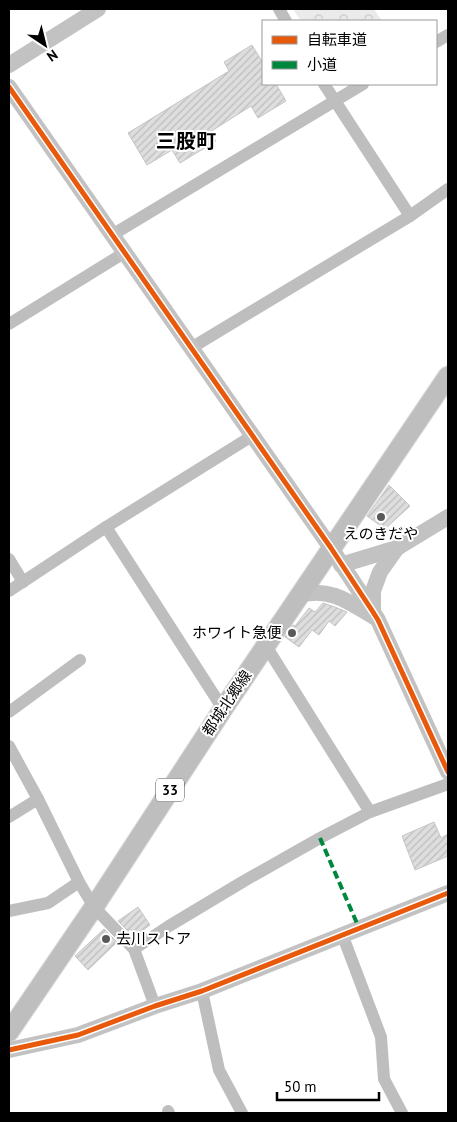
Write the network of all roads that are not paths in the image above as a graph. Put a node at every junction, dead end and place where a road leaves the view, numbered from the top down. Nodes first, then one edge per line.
1 (98, 9) edge
2 (279, 9) edge
3 (285, 20) edge
4 (448, 34) edge
5 (437, 41) edge
6 (9, 65) edge
7 (325, 85) edge
8 (361, 85) edge
9 (9, 86) edge
10 (334, 101) junction
11 (448, 189) edge
12 (410, 216) junction
13 (112, 235) junction
14 (124, 253) junction
15 (9, 324) edge
16 (191, 348) junction
17 (448, 376) edge
18 (252, 436) junction
19 (448, 517) edge
20 (106, 527) junction
21 (331, 548) junction
22 (396, 548) junction
23 (9, 559) edge
24 (342, 565) junction
25 (22, 582) junction
26 (9, 591) edge
27 (300, 595) junction
28 (375, 616) junction
29 (266, 646) junction
30 (80, 660) dead end
31 (223, 708) junction
32 (9, 712) edge
33 (9, 746) edge
34 (448, 772) edge
35 (448, 784) edge
36 (38, 799) junction
37 (370, 812) junction
38 (9, 817) edge
39 (79, 882) junction
40 (448, 893) edge
41 (94, 907) junction
42 (9, 911) edge
43 (342, 934) junction
44 (134, 949) junction
45 (202, 991) junction
46 (155, 1006) junction
47 (9, 1032) edge
48 (9, 1050) edge
49 (242, 1113) edge
50 (402, 1113) edge

1 - 6 street
2 - 3 street
4 - 5 street
7 - 10 street
8 - 10 street
9 - 13 street
10 - 12 street
10 - 13 street
11 - 12 street
12 - 16 street
13 - 14 street
14 - 15 street
14 - 16 street
16 - 18 street
17 - 21 main road, 都城北郷線 / 33
18 - 20 street
18 - 21 street
19 - 22 street
20 - 25 street
20 - 31 street
21 - 24 street
21 - 27 main road, 都城北郷線 / 33
22 - 24 street
22 - 28 street
23 - 25 street
24 - 28 street
25 - 26 street
27 - 28 street
27 - 29 main road, 都城北郷線 / 33
28 - 34 street
29 - 31 main road, 都城北郷線 / 33
29 - 37 street
30 - 32 street
31 - 41 main road, 都城北郷線 / 33
33 - 36 street
35 - 37 street
36 - 38 street
36 - 39 street
37 - 44 street
39 - 41 street
39 - 42 street
40 - 43 street
41 - 44 street
41 - 47 main road, 都城北郷線 / 33
43 - 45 street
43 - 50 street
44 - 46 street
45 - 46 street
45 - 49 street
46 - 48 street

